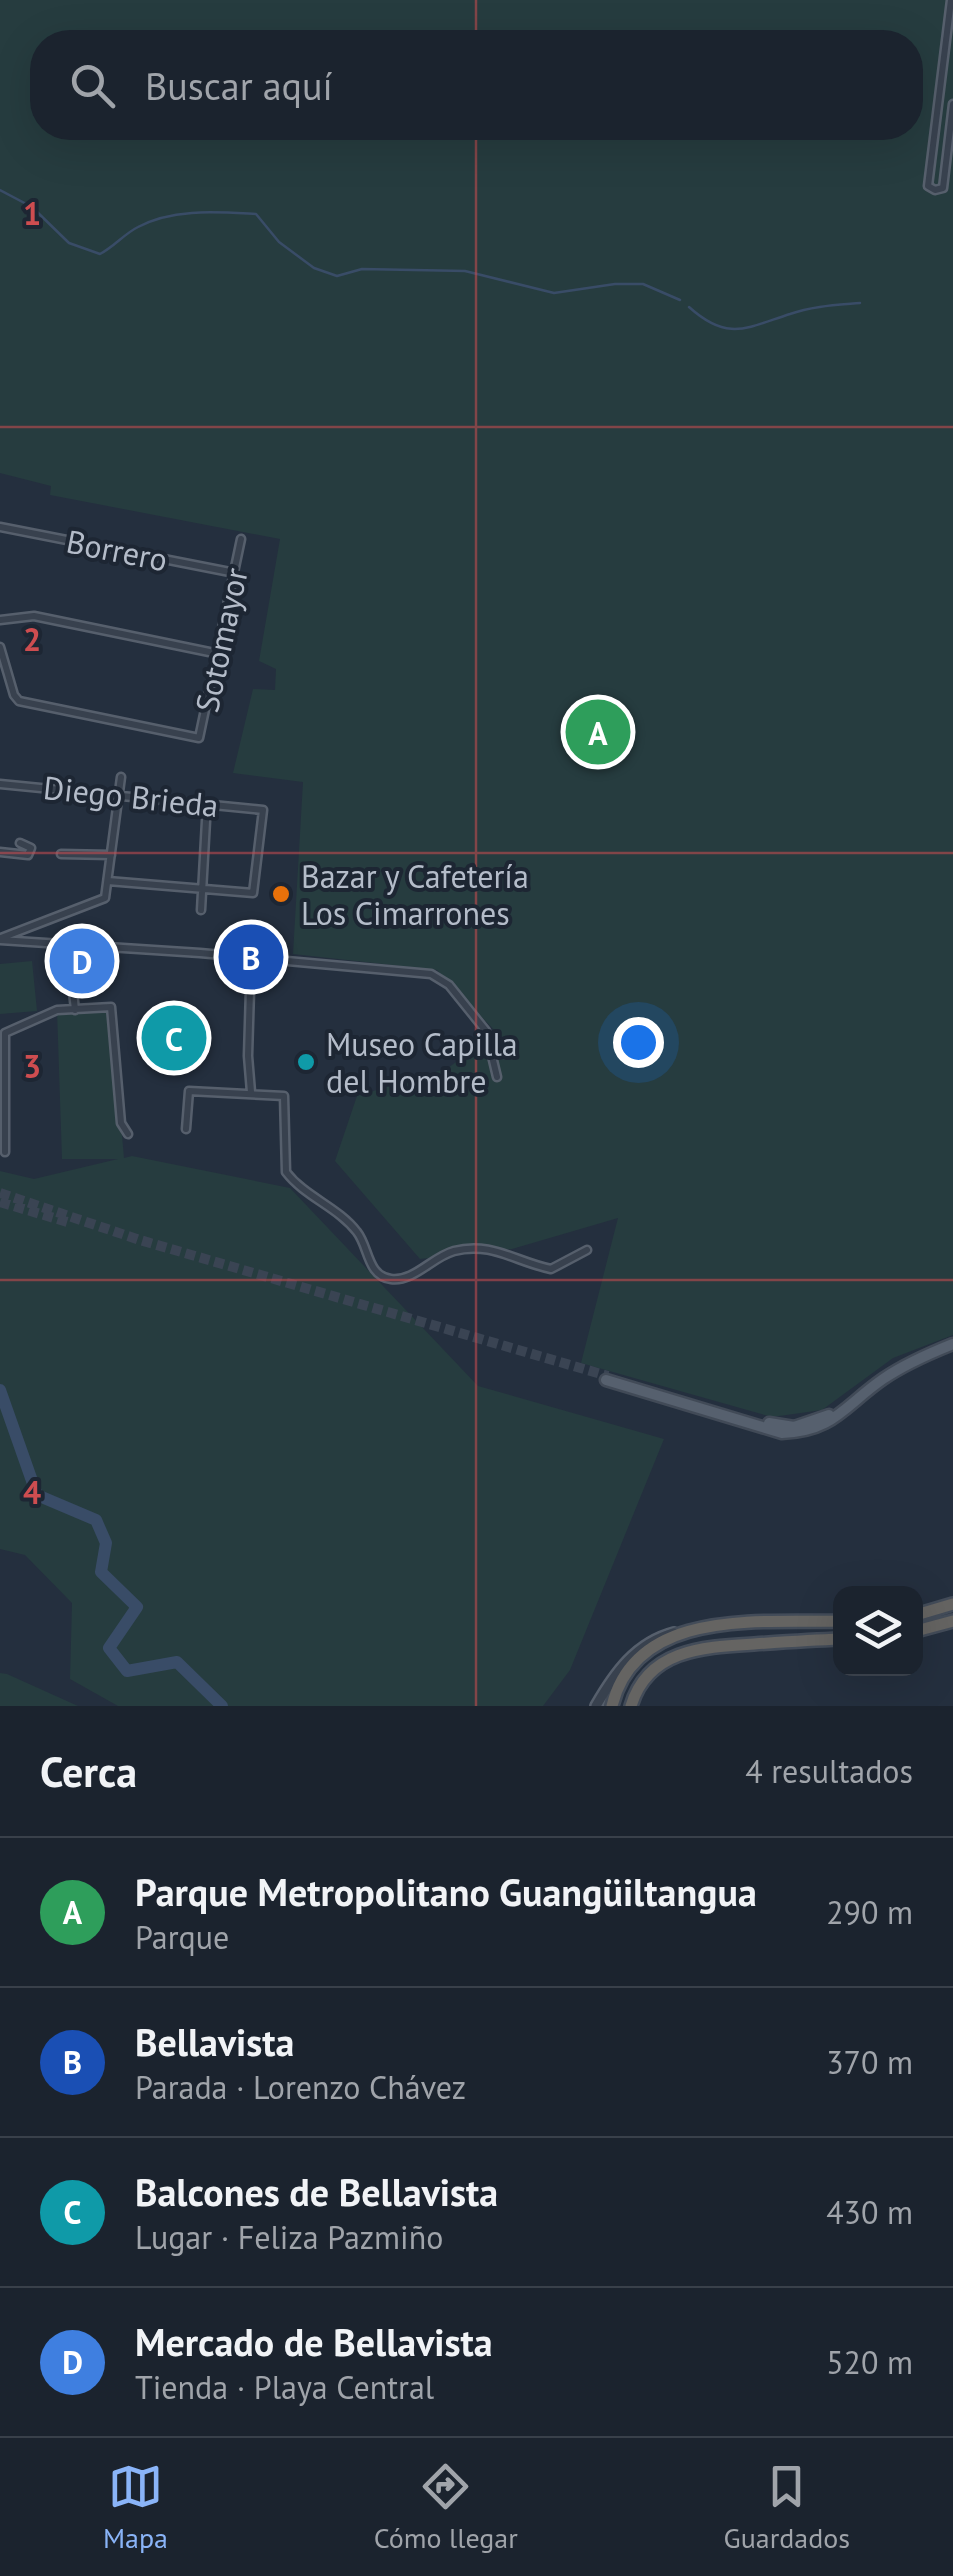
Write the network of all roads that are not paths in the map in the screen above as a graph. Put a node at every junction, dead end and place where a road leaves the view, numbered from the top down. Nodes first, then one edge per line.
1 (952, 0) edge
2 (953, 104) edge
3 (0, 527) edge
4 (241, 539) dead end
5 (235, 572) junction
6 (0, 620) edge
7 (0, 647) edge
8 (219, 654) junction
9 (120, 777) dead end
10 (0, 784) edge
11 (118, 794) junction
12 (207, 803) junction
13 (20, 843) dead end
14 (0, 852) edge
15 (60, 854) dead end
16 (111, 855) junction
17 (108, 881) junction
18 (203, 890) junction
19 (201, 910) dead end
20 (0, 939) edge
21 (68, 946) junction
22 (252, 957) junction
23 (75, 1010) junction
24 (497, 1077) dead end
25 (251, 1092) junction
26 (186, 1129) dead end
27 (128, 1134) dead end
28 (5, 1152) dead end
29 (587, 1250) dead end
30 (953, 1344) edge
31 (607, 1378) tunnel mouth
32 (953, 1604) edge
33 (923, 1613) edge
34 (833, 1621) edge
35 (953, 1621) edge
36 (923, 1628) edge
37 (682, 1631) junction
38 (833, 1638) edge
39 (596, 1706) edge
40 (612, 1706) edge
41 (631, 1706) edge

1 - 2 street
3 - 5 street, Borrero
4 - 5 street, Sotomayor
5 - 8 street, Sotomayor
6 - 8 street
7 - 8 street, Sotomayor
9 - 11 street
10 - 11 street, Diego Brieda
11 - 12 street, Diego Brieda
11 - 16 street
12 - 18 street
12 - 18 street, Diego Brieda
13 - 14 street
15 - 16 street
16 - 17 street
17 - 18 street
17 - 20 street
18 - 19 street
20 - 21 street
21 - 22 street
21 - 23 street
22 - 24 street
22 - 25 street
23 - 27 street
23 - 28 street
25 - 26 street
25 - 29 street
30 - 31 main road
32 - 33 highway
34 - 37 highway
35 - 36 highway
37 - 39 street
37 - 40 highway
38 - 41 highway

